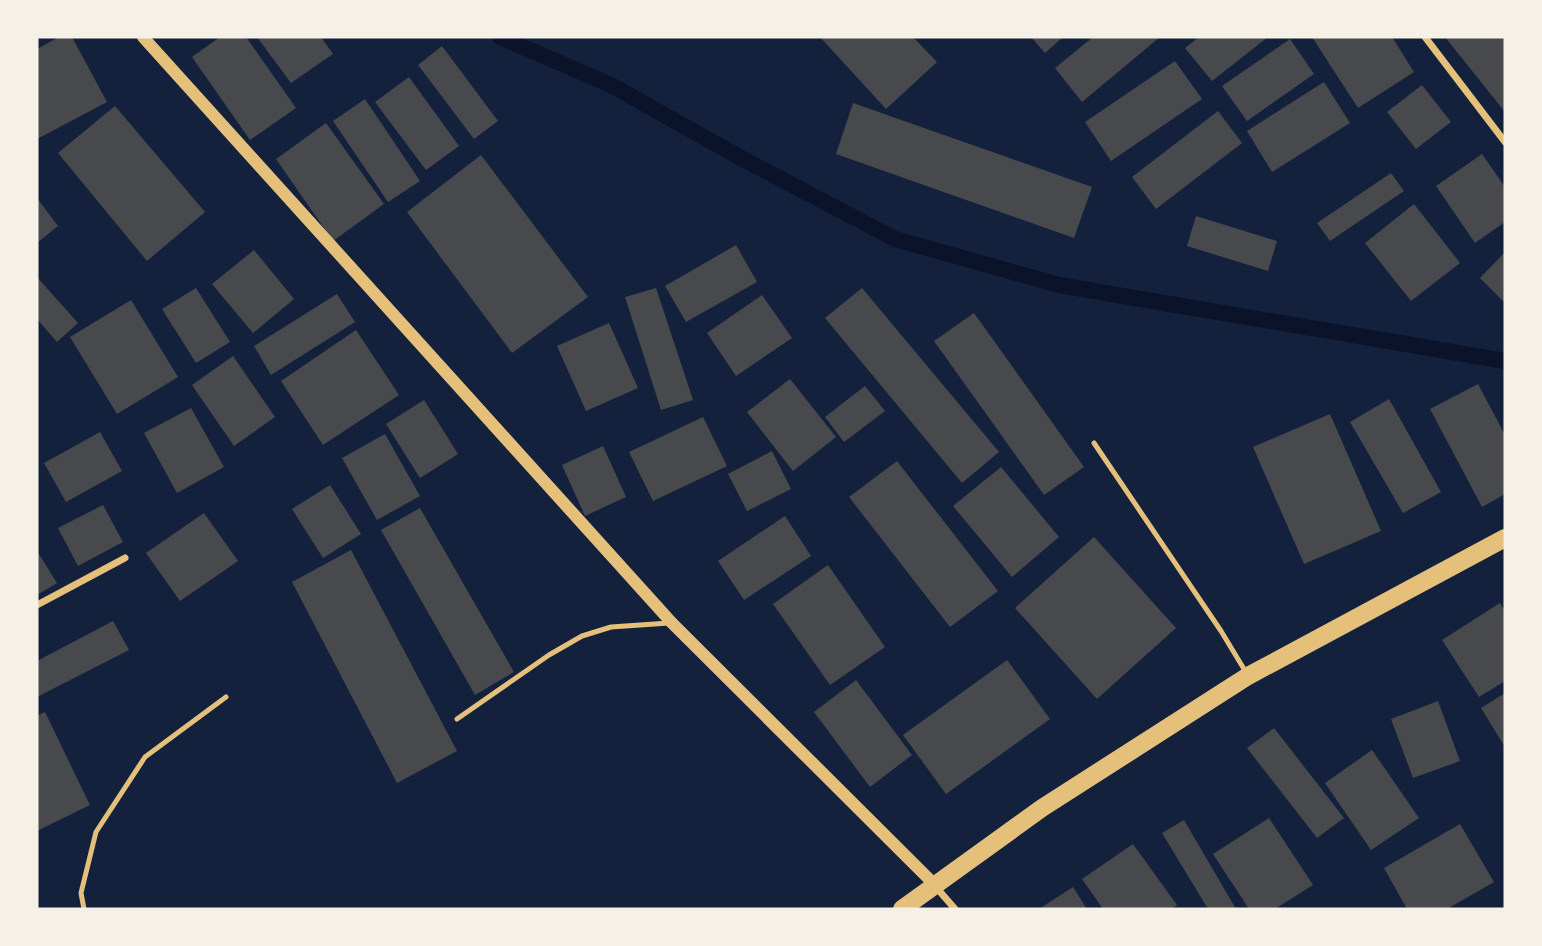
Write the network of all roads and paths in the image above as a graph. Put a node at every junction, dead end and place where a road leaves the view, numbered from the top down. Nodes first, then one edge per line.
1 (143, 37) edge
2 (1425, 37) edge
3 (1505, 142) edge
4 (1094, 443) dead end
5 (1505, 538) edge
6 (125, 558) dead end
7 (37, 605) edge
8 (672, 623) junction
9 (1248, 676) junction
10 (226, 697) dead end
11 (457, 719) dead end
12 (935, 885) junction
13 (84, 909) edge
14 (902, 909) edge
15 (955, 909) edge

1 - 8 street
2 - 3 street
4 - 9 lane
5 - 9 main road
6 - 7 street
8 - 11 lane
8 - 12 street
9 - 12 main road
10 - 13 lane
12 - 14 main road
12 - 15 street

